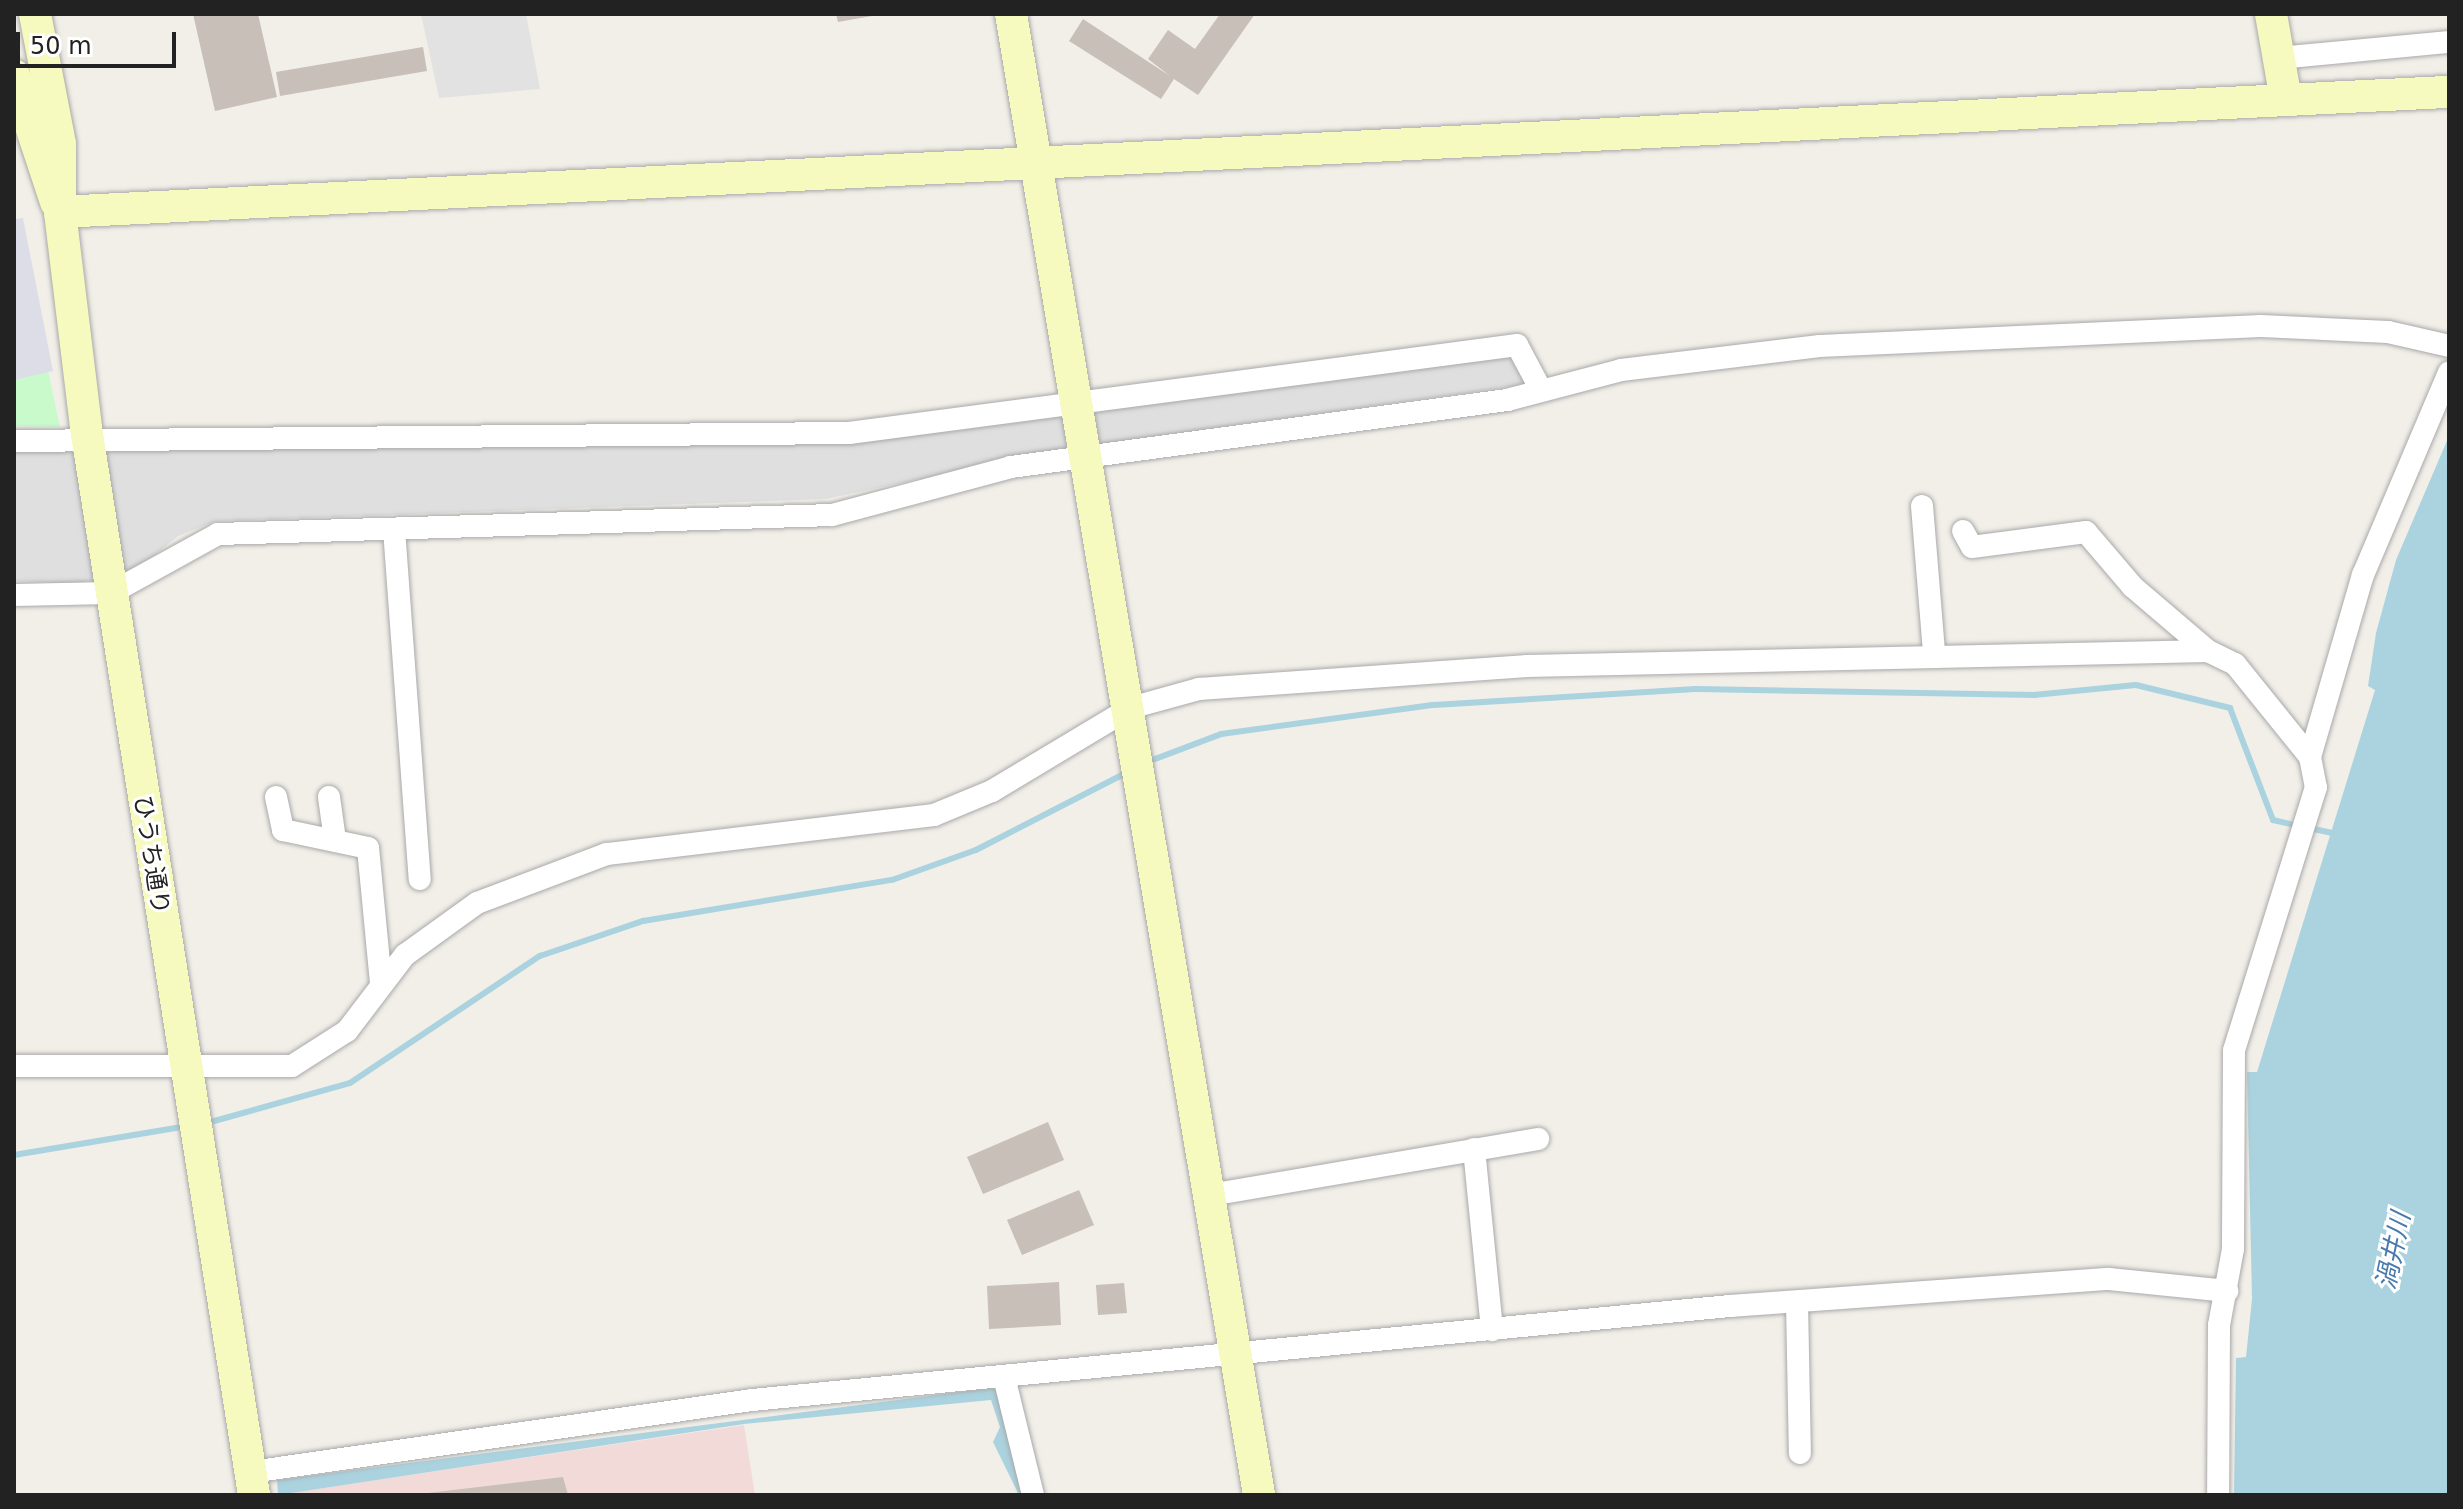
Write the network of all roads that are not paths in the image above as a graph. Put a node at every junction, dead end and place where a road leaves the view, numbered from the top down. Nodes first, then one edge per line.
1 (35, 14) edge
2 (1011, 14) edge
3 (2271, 14) edge
4 (2449, 42) edge
5 (2279, 58) junction
6 (14, 75) edge
7 (2449, 92) edge
8 (2286, 100) junction
9 (1041, 168) junction
10 (60, 212) junction
11 (2449, 346) edge
12 (2449, 372) edge
13 (1540, 388) junction
14 (1077, 404) junction
15 (14, 441) edge
16 (88, 441) junction
17 (1086, 456) junction
18 (1922, 506) dead end
19 (394, 529) junction
20 (1963, 531) dead end
21 (111, 593) junction
22 (14, 595) edge
23 (2208, 651) junction
24 (1934, 653) junction
25 (1130, 708) junction
26 (2310, 757) junction
27 (276, 797) dead end
28 (329, 797) dead end
29 (335, 840) junction
30 (420, 879) dead end
31 (381, 984) junction
32 (14, 1066) edge
33 (184, 1066) junction
34 (1538, 1139) dead end
35 (1474, 1149) junction
36 (1210, 1195) junction
37 (2227, 1291) junction
38 (1797, 1302) junction
39 (1492, 1330) junction
40 (1235, 1352) junction
41 (1004, 1377) junction
42 (1800, 1453) dead end
43 (252, 1483) edge
44 (1033, 1495) edge
45 (1259, 1495) edge
46 (2218, 1495) edge

1 - 10 street, ひうち通り
2 - 9 street
3 - 5 street
4 - 5 street
5 - 8 street
6 - 10 street, ひうち通り
7 - 8 street
8 - 9 street
9 - 10 street
9 - 14 street
10 - 16 street, ひうち通り
11 - 13 street
12 - 26 street
13 - 14 street
13 - 17 street
14 - 16 street
14 - 17 street
15 - 16 street
16 - 21 street, ひうち通り
17 - 19 street
17 - 25 street
18 - 24 street
19 - 21 street
19 - 30 street
20 - 23 street
21 - 22 street
21 - 33 street, ひうち通り
23 - 24 street
23 - 26 street
24 - 25 street
25 - 31 street
25 - 36 street
26 - 37 street
27 - 29 street
28 - 29 street
29 - 31 street
31 - 33 street
32 - 33 street
33 - 43 street, ひうち通り
34 - 35 street
35 - 36 street
35 - 39 street
36 - 40 street
37 - 38 street
37 - 46 street
38 - 39 street
38 - 42 street
39 - 40 street
40 - 41 street
40 - 45 street
41 - 43 street
41 - 44 street

